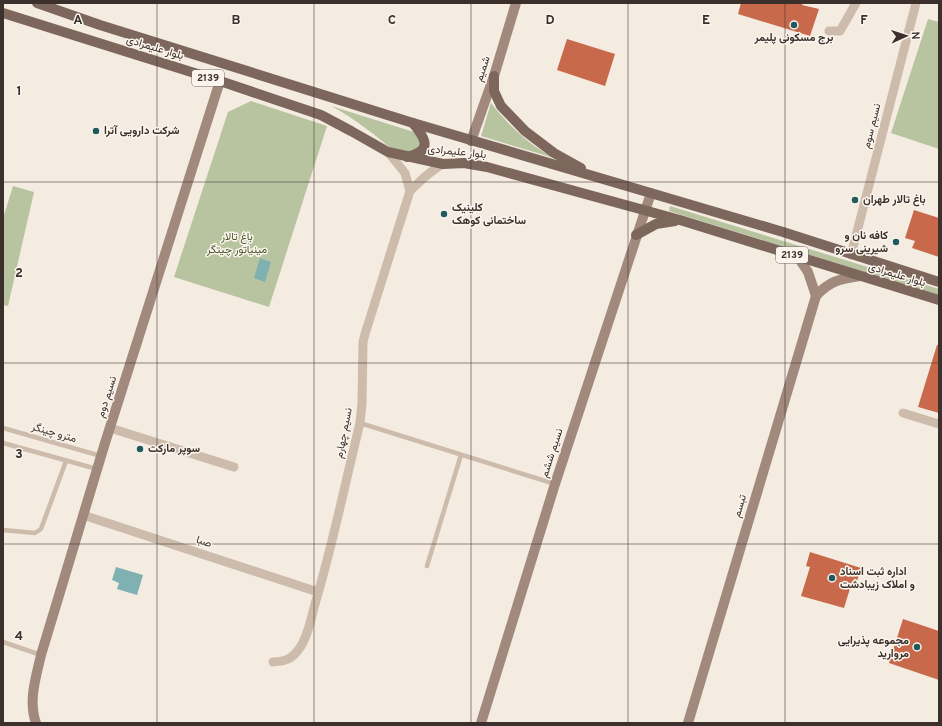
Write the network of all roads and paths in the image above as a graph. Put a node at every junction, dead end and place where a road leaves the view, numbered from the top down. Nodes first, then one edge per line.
1 (37, 3) edge
2 (516, 3) edge
3 (856, 3) edge
4 (916, 3) edge
5 (3, 13) edge
6 (829, 31) dead end
7 (494, 76) junction
8 (220, 81) junction
9 (413, 123) junction
10 (471, 141) junction
11 (388, 152) junction
12 (408, 157) junction
13 (443, 164) junction
14 (595, 176) junction
15 (410, 192) junction
16 (651, 193) junction
17 (644, 211) junction
18 (680, 220) junction
19 (636, 235) junction
20 (852, 255) junction
21 (798, 257) junction
22 (860, 276) junction
23 (939, 282) edge
24 (816, 296) junction
25 (939, 300) edge
26 (903, 413) dead end
27 (360, 423) junction
28 (939, 424) edge
29 (3, 428) edge
30 (110, 428) junction
31 (3, 443) edge
32 (461, 455) junction
33 (101, 456) junction
34 (66, 461) junction
35 (234, 467) dead end
36 (97, 469) junction
37 (555, 484) junction
38 (83, 515) junction
39 (3, 530) edge
40 (427, 566) dead end
41 (318, 592) junction
42 (3, 642) edge
43 (41, 655) junction
44 (273, 662) dead end
45 (36, 723) edge
46 (481, 723) edge
47 (688, 723) edge

1 - 9 main road, بلوار علیمرادی / 2139
2 - 7 street, شمیم
3 - 6 street
4 - 20 street, نسیم سوم
5 - 8 main road, بلوار علیمرادی / 2139
7 - 10 street, شمیم
7 - 14 main road
8 - 11 main road, بلوار علیمرادی / 2139
8 - 30 street, نسیم دوم
9 - 10 main road, بلوار علیمرادی
9 - 12 main road
10 - 14 main road, بلوار علیمرادی / 2139
11 - 12 main road, بلوار علیمرادی / 2139
11 - 15 street
12 - 13 main road, بلوار علیمرادی / 2139
13 - 15 street, نسیم چهارم
13 - 17 main road, بلوار علیمرادی / 2139
14 - 16 main road, بلوار علیمرادی / 2139
15 - 27 street, نسیم چهارم
16 - 17 street, نسیم ششم
16 - 20 main road, بلوار علیمرادی / 2139
17 - 18 main road, بلوار علیمرادی / 2139
17 - 19 street, نسیم ششم
18 - 19 main road
18 - 21 main road, بلوار علیمرادی / 2139
19 - 37 street, نسیم ششم
20 - 23 main road, بلوار علیمرادی / 2139
21 - 22 main road, بلوار علیمرادی / 2139
21 - 24 street
22 - 24 street
22 - 25 main road, بلوار علیمرادی / 2139
24 - 47 street, تبسم
26 - 28 street
27 - 32 lane
27 - 41 street, نسیم چهارم
29 - 33 lane, مترو چینگر
30 - 33 street, نسیم دوم
30 - 35 street
31 - 34 lane
32 - 37 lane
32 - 40 lane
33 - 36 street, نسیم دوم
34 - 36 lane
34 - 39 lane
36 - 38 street, نسیم دوم
37 - 46 street, نسیم ششم
38 - 41 street, صبا
38 - 43 street, نسیم دوم
41 - 44 street, نسیم چهارم
42 - 43 lane
43 - 45 street, نسیم دوم

